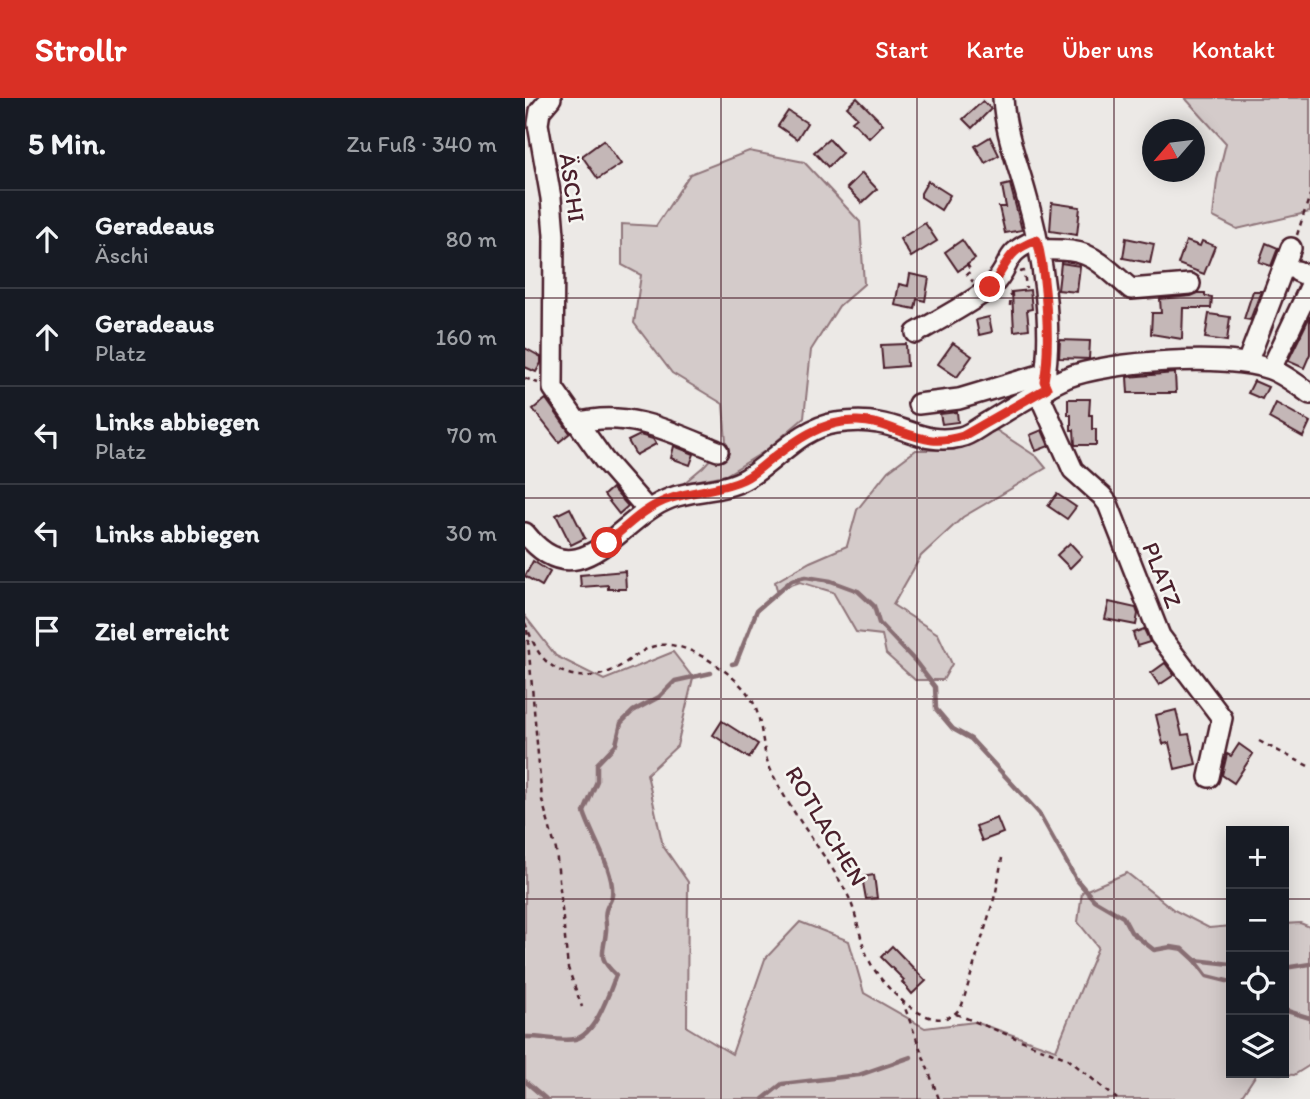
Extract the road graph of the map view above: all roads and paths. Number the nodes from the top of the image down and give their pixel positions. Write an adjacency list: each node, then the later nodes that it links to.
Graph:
1 (551, 98): 20 (street, ÄSCHI)
2 (1003, 98): 4 (street, PLATZ)
3 (1310, 195): 5 (path)
4 (1038, 245): 11 (street); 14 (street); 17 (street, PLATZ)
5 (1291, 248): 15 (street)
6 (967, 264): 9 (path)
7 (1018, 276): 12 (path)
8 (1306, 278): 16 (street)
9 (973, 283)
10 (1015, 284): 13 (path)
11 (1190, 284)
12 (1026, 288)
13 (1010, 306)
14 (916, 332)
15 (1247, 363): 16 (street); 17 (street)
16 (1271, 369): 18 (street)
17 (1044, 384): 19 (street); 22 (street); 27 (street, PLATZ)
18 (1310, 394)
19 (918, 404)
20 (577, 423): 21 (street); 22 (street, ÄSCHI)
21 (718, 451)
22 (647, 509): 23 (street)
23 (525, 534)
24 (526, 625): 29 (path, ROTLACHEN); 30 (path)
25 (1259, 741): 26 (path)
26 (1310, 767)
27 (1209, 777)
28 (1002, 858): 31 (path)
29 (900, 997): 31 (path, ROTLACHEN); 32 (path)
30 (582, 1007)
31 (956, 1014): 33 (path)
32 (939, 1099)
33 (1117, 1099)

